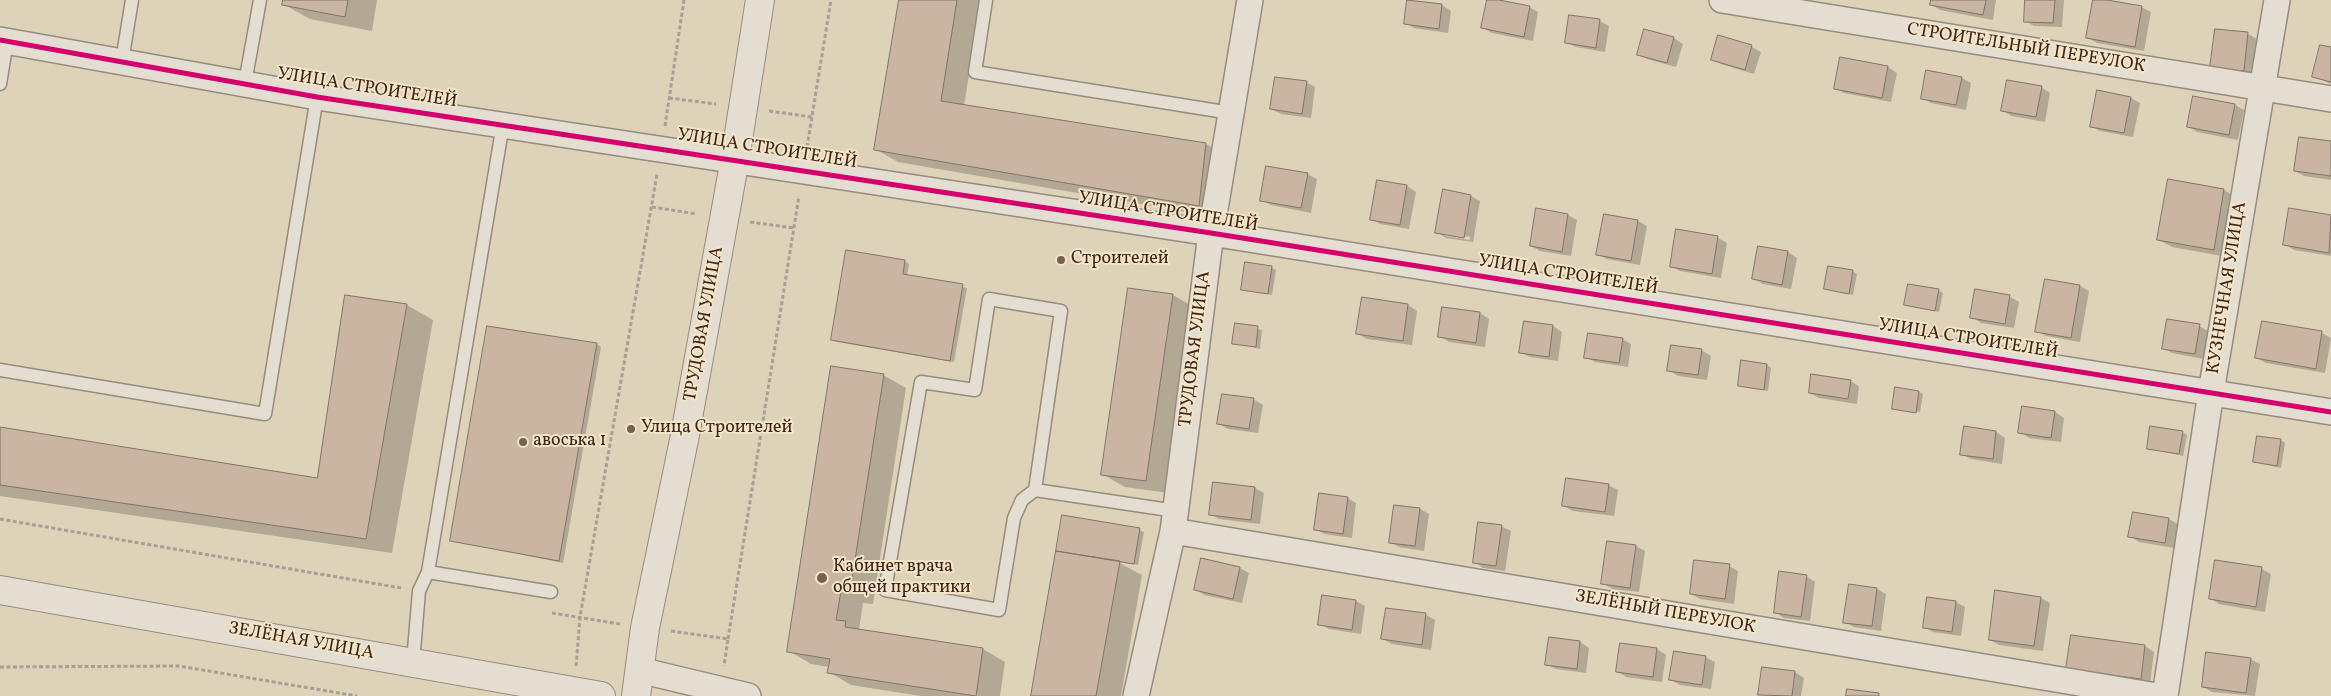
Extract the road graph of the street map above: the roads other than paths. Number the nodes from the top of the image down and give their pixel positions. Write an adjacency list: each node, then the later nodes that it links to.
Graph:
1 (132, 0): 9 (lane)
2 (260, 0): 10 (lane)
3 (760, 0): 17 (street, ТРУДОВАЯ УЛИЦА)
4 (986, 0): 15 (lane)
5 (1250, 0): 15 (street, ТРУДОВАЯ УЛИЦА)
6 (1722, 0): 12 (street, СТРОИТЕЛЬНЫЙ ПЕРЕУЛОК)
7 (2277, 0): 12 (street, КУЗНЕЧНАЯ УЛИЦА)
8 (4, 41): 9 (street, УЛИЦА СТРОИТЕЛЕЙ); 11 (lane)
9 (122, 62): 10 (street, УЛИЦА СТРОИТЕЛЕЙ)
10 (245, 83): 13 (street, УЛИЦА СТРОИТЕЛЕЙ)
11 (0, 84)
12 (2262, 88): 14 (street, СТРОИТЕЛЬНЫЙ ПЕРЕУЛОК); 20 (street, КУЗНЕЧНАЯ УЛИЦА)
13 (317, 97): 16 (street, УЛИЦА СТРОИТЕЛЕЙ); 19 (lane)
14 (2331, 99)
15 (1231, 113): 18 (street, ТРУДОВАЯ УЛИЦА)
16 (503, 124): 17 (street, УЛИЦА СТРОИТЕЛЕЙ); 24 (lane)
17 (735, 159): 18 (street, УЛИЦА СТРОИТЕЛЕЙ); 28 (street, ТРУДОВАЯ УЛИЦА)
18 (1210, 233): 20 (street, УЛИЦА СТРОИТЕЛЕЙ); 23 (street, ТРУДОВАЯ УЛИЦА)
19 (0, 370)
20 (2211, 392): 21 (street, УЛИЦА СТРОИТЕЛЕЙ); 33 (street, КУЗНЕЧНАЯ УЛИЦА)
21 (2331, 412)
22 (1035, 490): 22 (lane); 23 (lane)
23 (1174, 521): 31 (street, ТРУДОВАЯ УЛИЦА); 32 (street, ЗЕЛЁНЫЙ ПЕРЕУЛОК)
24 (428, 572): 26 (lane); 27 (lane)
25 (0, 590): 27 (street, ЗЕЛЁНАЯ УЛИЦА)
26 (551, 592)
27 (413, 662): 29 (street, ЗЕЛЁНАЯ УЛИЦА)
28 (638, 683): 30 (street)
29 (601, 696)
30 (748, 696)
31 (1136, 696)
32 (2157, 696)
33 (2165, 696)

